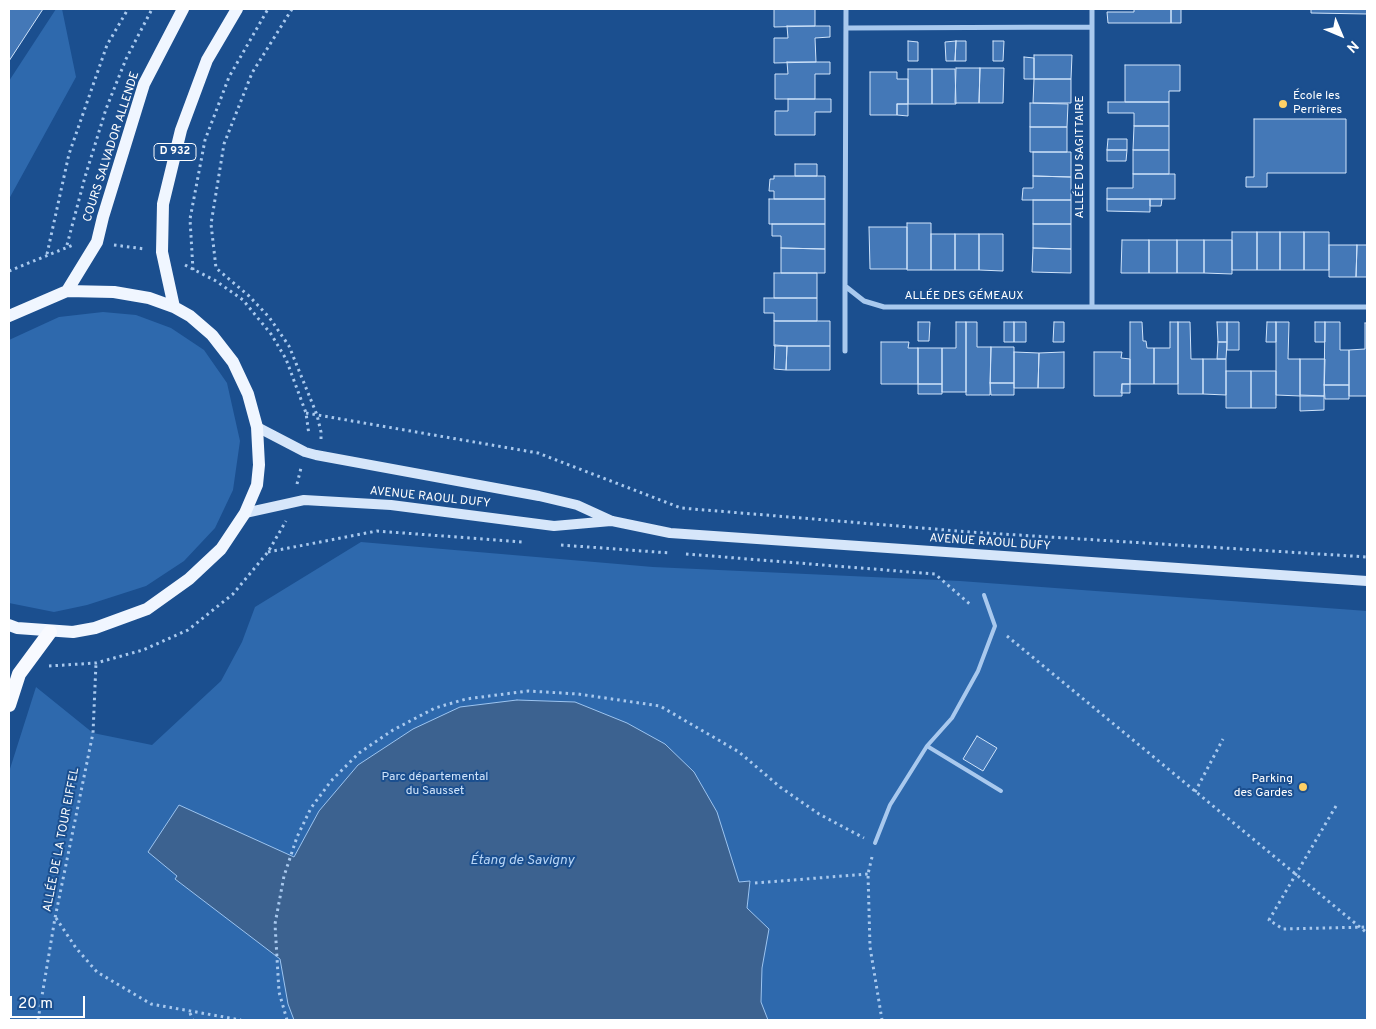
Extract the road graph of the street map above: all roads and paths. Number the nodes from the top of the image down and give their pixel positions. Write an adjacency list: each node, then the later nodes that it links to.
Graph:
1 (128, 9): 12 (path)
2 (152, 9): 11 (path)
3 (182, 9): 15 (main road, COURS SALVADOR ALLENDE)
4 (237, 9): 17 (main road, D 932)
5 (268, 9): 13 (path)
6 (292, 9): 22 (path)
7 (846, 9): 10 (street)
8 (1092, 9): 9 (street, ALLÉE DU SAGITTAIRE)
9 (1091, 27): 10 (street); 16 (street, ALLÉE DU SAGITTAIRE)
10 (846, 28): 14 (street)
11 (67, 246)
12 (47, 254)
13 (193, 270)
14 (845, 286): 16 (street, ALLÉE DES GÉMEAUX); 20 (street)
15 (66, 291): 17 (main road); 19 (main road)
16 (1092, 306): 18 (street, ALLÉE DES GÉMEAUX)
17 (174, 307): 23 (main road)
18 (1367, 307)
19 (9, 316)
20 (845, 351)
21 (306, 413): 22 (path)
22 (317, 415): 24 (path); 30 (path)
23 (257, 428): 25 (main road); 26 (main road, AVENUE RAOUL DUFY)
24 (320, 443)
25 (245, 513): 26 (main road, AVENUE RAOUL DUFY); 35 (main road)
26 (612, 521): 31 (main road, AVENUE RAOUL DUFY)
27 (526, 542): 29 (path)
28 (556, 544): 34 (path)
29 (268, 552)
30 (1367, 557)
31 (1367, 581)
32 (984, 595): 34 (lane)
33 (9, 625): 35 (main road)
34 (995, 626): 39 (lane); 41 (path)
35 (50, 632): 37 (highway)
36 (96, 663): 47 (path, ALLÉE DE LA TOUR EIFFEL)
37 (9, 705)
38 (1223, 739): 41 (path)
39 (927, 746): 40 (lane); 43 (lane)
40 (1001, 791)
41 (1195, 792): 45 (path)
42 (1336, 806): 45 (path)
43 (875, 843): 44 (path); 55 (path)
44 (868, 874): 46 (path); 56 (path)
45 (1296, 875): 48 (path); 48 (path)
46 (755, 883)
47 (56, 918): 51 (path); 52 (path, ALLÉE DE LA TOUR EIFFEL)
48 (1360, 927): 49 (path); 50 (path)
49 (1367, 927)
50 (1367, 933)
51 (189, 1012): 53 (path); 54 (path)
52 (38, 1020)
53 (193, 1020)
54 (241, 1020)
55 (287, 1020)
56 (882, 1020)

